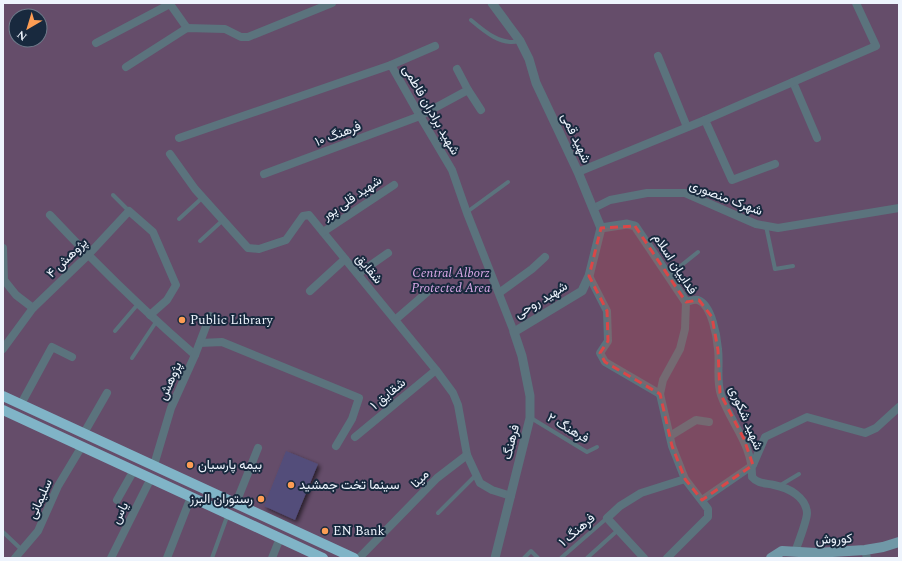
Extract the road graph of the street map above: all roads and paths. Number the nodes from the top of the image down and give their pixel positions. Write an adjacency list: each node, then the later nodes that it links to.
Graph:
1 (332, 3): 5 (street)
2 (492, 3): 6 (street, شهید قمی)
3 (856, 3): 13 (street)
4 (471, 20): 6 (lane)
5 (186, 28): 7 (street); 11 (street)
6 (520, 41): 23 (street, شهید قمی)
7 (96, 43)
8 (435, 46): 10 (street)
9 (658, 56): 18 (street)
10 (391, 64): 16 (street, شهید برادران فاطمی); 19 (street, شهید برادران فاطمی)
11 (126, 67)
12 (457, 69): 14 (street)
13 (793, 82): 17 (street); 20 (street)
14 (468, 90): 15 (street); 16 (street, فرهنگ ۱۰)
15 (481, 110)
16 (420, 116): 24 (street, فرهنگ ۱۰); 32 (street, شهید برادران فاطمی)
17 (705, 120): 18 (street); 22 (street)
18 (687, 127): 23 (street)
19 (179, 138)
20 (817, 138)
21 (170, 154): 28 (street, شقایق)
22 (776, 164)
23 (578, 172): 29 (street, شهید قمی)
24 (264, 174)
25 (508, 182): 32 (lane)
26 (394, 185): 38 (street, شهید قلی پور)
27 (113, 195): 31 (lane)
28 (202, 198): 34 (lane); 35 (street, شقایق)
29 (594, 208): 36 (street, شهرک منصوری); 37 (street, شهید قمی)
30 (899, 208): 36 (street, شهرک منصوری)
31 (130, 211): 43 (street, پژوهش ۴); 56 (street)
32 (467, 213): 52 (street, شهید برادران فاطمی)
33 (50, 215): 43 (street, پژوهش)
34 (178, 219)
35 (223, 220): 38 (street, شقایق); 39 (lane)
36 (766, 226): 46 (lane)
37 (601, 228): 48 (street); 49 (street, فداییان اسلام)
38 (323, 232): 45 (street, شقایق)
39 (200, 241)
40 (3, 248): 55 (street)
41 (698, 252): 49 (lane)
42 (388, 253): 47 (street)
43 (88, 255): 54 (street, پژوهش); 55 (street, پژوهش ۴)
44 (545, 257): 52 (street)
45 (345, 259): 47 (street, شقایق); 51 (street)
46 (793, 266)
47 (358, 274): 58 (street, شقایق)
48 (589, 276): 61 (street, شهید روحی); 69 (street)
49 (668, 276): 53 (street, فداییان اسلام)
50 (432, 288): 58 (street)
51 (310, 291)
52 (499, 293): 61 (street, شهید برادران فاطمی)
53 (686, 302): 69 (street, فداییان اسلام); 87 (street, شهید شکوری)
54 (138, 304): 56 (street, پژوهش); 60 (lane)
55 (33, 308): 63 (street, پژوهش ۴)
56 (150, 315): 59 (street, پژوهش)
57 (210, 316): 62 (street)
58 (395, 320): 67 (street, شقایق)
59 (156, 322): 64 (street, پژوهش); 66 (lane)
60 (115, 331)
61 (514, 332): 75 (street, فرهنگ)
62 (200, 343): 64 (street); 82 (street)
63 (3, 349)
64 (195, 355): 86 (street, پژوهش)
65 (72, 357): 71 (street)
66 (132, 358)
67 (436, 370): 79 (street, شقایق ۱); 85 (street, شقایق)
68 (107, 393): 78 (street)
69 (660, 394): 80 (street)
70 (3, 396): 71 (main road)
71 (21, 404): 74 (main road)
72 (899, 407): 87 (street)
73 (3, 410): 77 (main road)
74 (36, 411): 77 (main road); 78 (main road)
75 (530, 418): 83 (lane, فرهنگ ۲); 94 (street, فرهنگ)
76 (709, 422): 80 (street)
77 (30, 423): 81 (main road)
78 (84, 433): 86 (main road)
79 (355, 436)
80 (670, 436): 92 (street)
81 (82, 446): 88 (main road); 106 (street, سلیمانی)
82 (336, 446)
83 (597, 447)
84 (258, 448): 98 (street)
85 (467, 455): 90 (street, شقایق); 117 (street, مینا)
86 (154, 465): 98 (main road)
87 (752, 465): 93 (street, شهید شکوری); 97 (street)
88 (134, 470): 91 (main road); 96 (street)
89 (799, 474): 93 (lane)
90 (476, 475): 94 (street, شقایق); 99 (lane)
91 (151, 478): 95 (main road); 111 (street, یاس)
92 (686, 479): 97 (street); 101 (street)
93 (779, 486): 107 (street, شهید شکوری)
94 (511, 496): 109 (street, فرهنگ)
95 (191, 497): 100 (main road); 112 (street)
96 (117, 500)
97 (702, 500): 123 (street)
98 (236, 503): 116 (main road)
99 (438, 513)
100 (228, 514): 104 (main road); 113 (lane)
101 (607, 518): 102 (street); 120 (lane, فرهنگ ۱)
102 (618, 529): 121 (lane); 122 (street)
103 (3, 532): 106 (lane)
104 (280, 538): 114 (street); 115 (main road)
105 (899, 542): 108 (main road, کوروش)
106 (22, 551): 110 (street, سلیمانی)
107 (795, 552): 108 (main road, کوروش); 124 (main road, کوروش)
108 (866, 554)
109 (498, 557)
110 (15, 558)
111 (111, 558)
112 (167, 558)
113 (212, 558)
114 (272, 558)
115 (323, 558)
116 (354, 558)
117 (359, 558)
118 (524, 558): 119 (lane)
119 (538, 558)
120 (561, 558)
121 (587, 558)
122 (644, 558)
123 (667, 558)
124 (771, 558)

